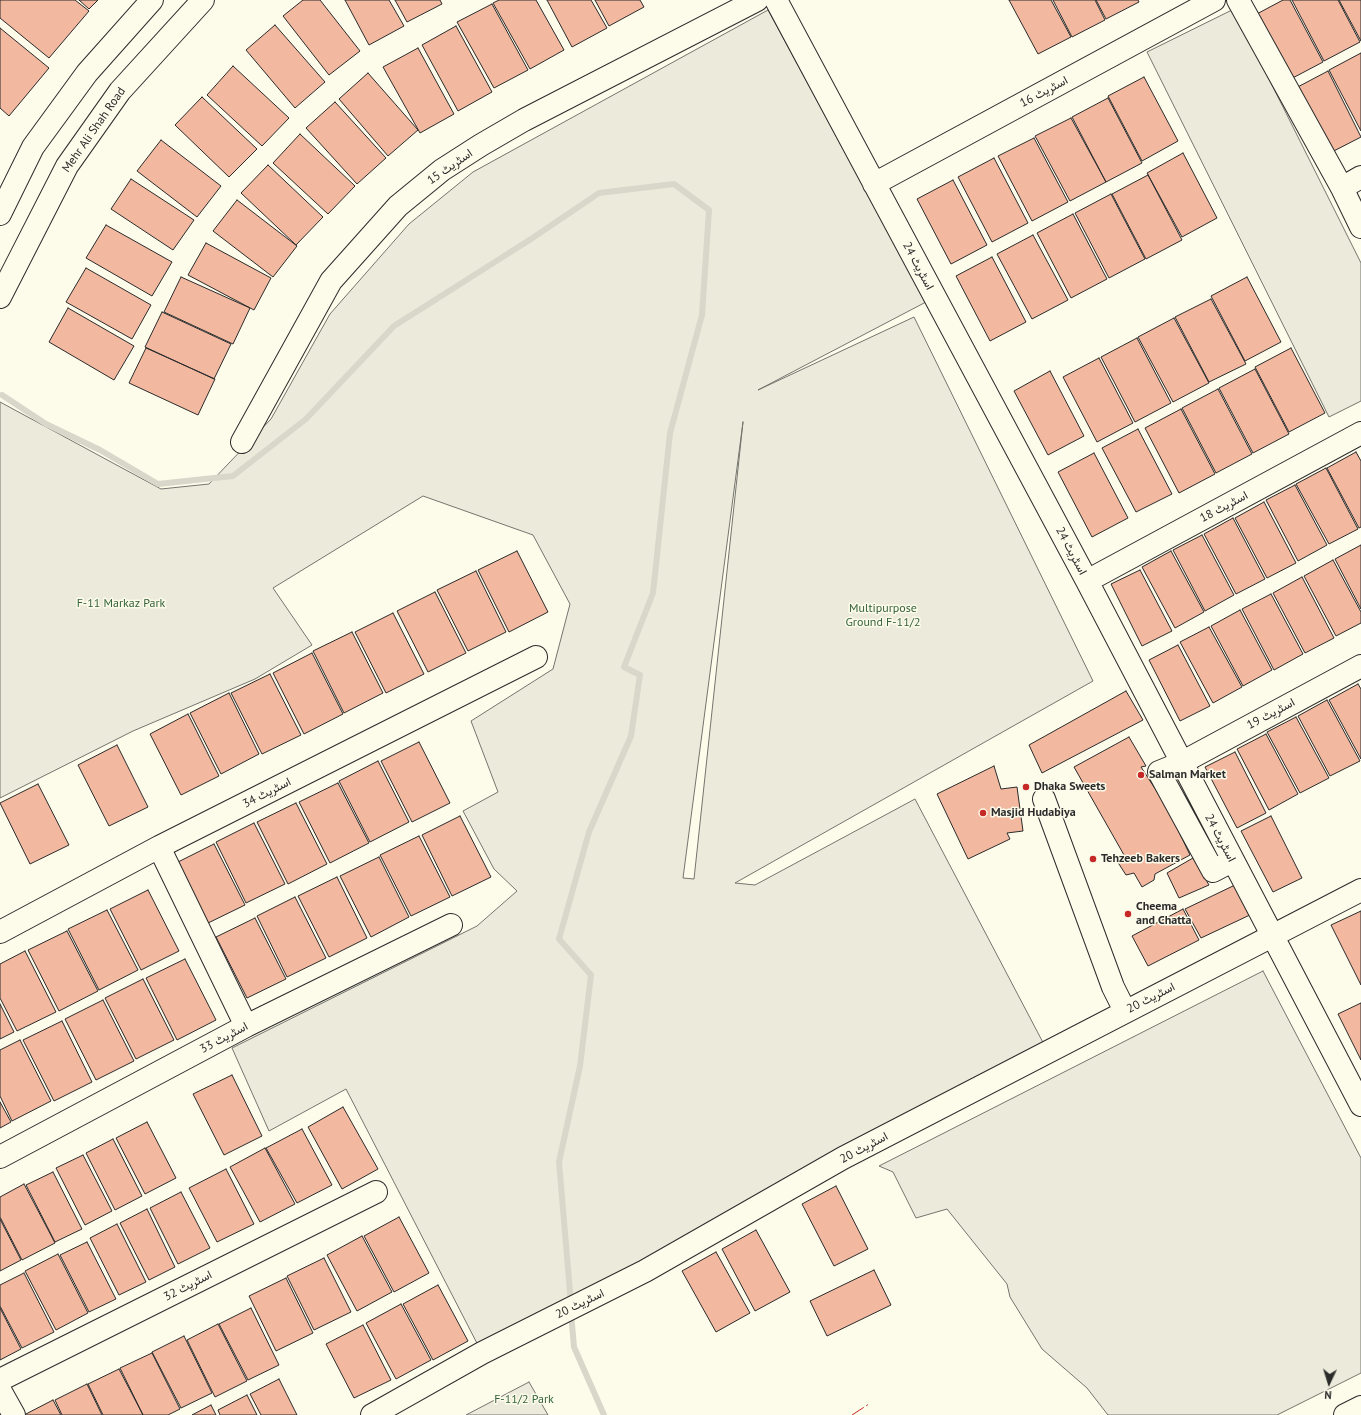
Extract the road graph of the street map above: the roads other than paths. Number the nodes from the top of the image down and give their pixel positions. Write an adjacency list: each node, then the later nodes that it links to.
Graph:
1 (152, 0): 10 (street)
2 (203, 0): 12 (street, Mehr Ali Shah Road)
3 (757, 0): 14 (street, اسٹریٹ 15)
4 (776, 0): 8 (street, اسٹریٹ 24)
5 (1214, 0): 8 (street, اسٹریٹ 16)
6 (1238, 0): 9 (street)
7 (1361, 177): 9 (street)
8 (874, 184): 15 (street, اسٹریٹ 24)
9 (1342, 188): 11 (street)
10 (0, 214)
11 (1361, 227)
12 (0, 298)
13 (1361, 433): 15 (street, اسٹریٹ 18)
14 (242, 442)
15 (1087, 581): 18 (street, اسٹریٹ 24)
16 (536, 657): 20 (street, اسٹریٹ 34)
17 (1361, 666): 18 (street, اسٹریٹ 19)
18 (1181, 763): 24 (street, اسٹریٹ 24)
19 (1044, 799): 25 (street)
20 (159, 847): 23 (street, اسٹریٹ 34); 26 (street)
21 (1361, 890): 24 (street, اسٹریٹ 20)
22 (451, 925): 26 (street, اسٹریٹ 33)
23 (0, 932)
24 (1273, 937): 25 (street, اسٹریٹ 20); 27 (street, اسٹریٹ 24)
25 (1125, 1011): 34 (street, اسٹریٹ 20)
26 (246, 1026): 28 (street, اسٹریٹ 33)
27 (1361, 1105)
28 (0, 1157)
29 (376, 1192): 30 (street, اسٹریٹ 32)
30 (0, 1380)
31 (0, 1390): 33 (street)
32 (1361, 1407): 35 (street)
33 (14, 1415)
34 (372, 1415)
35 (1345, 1415)

